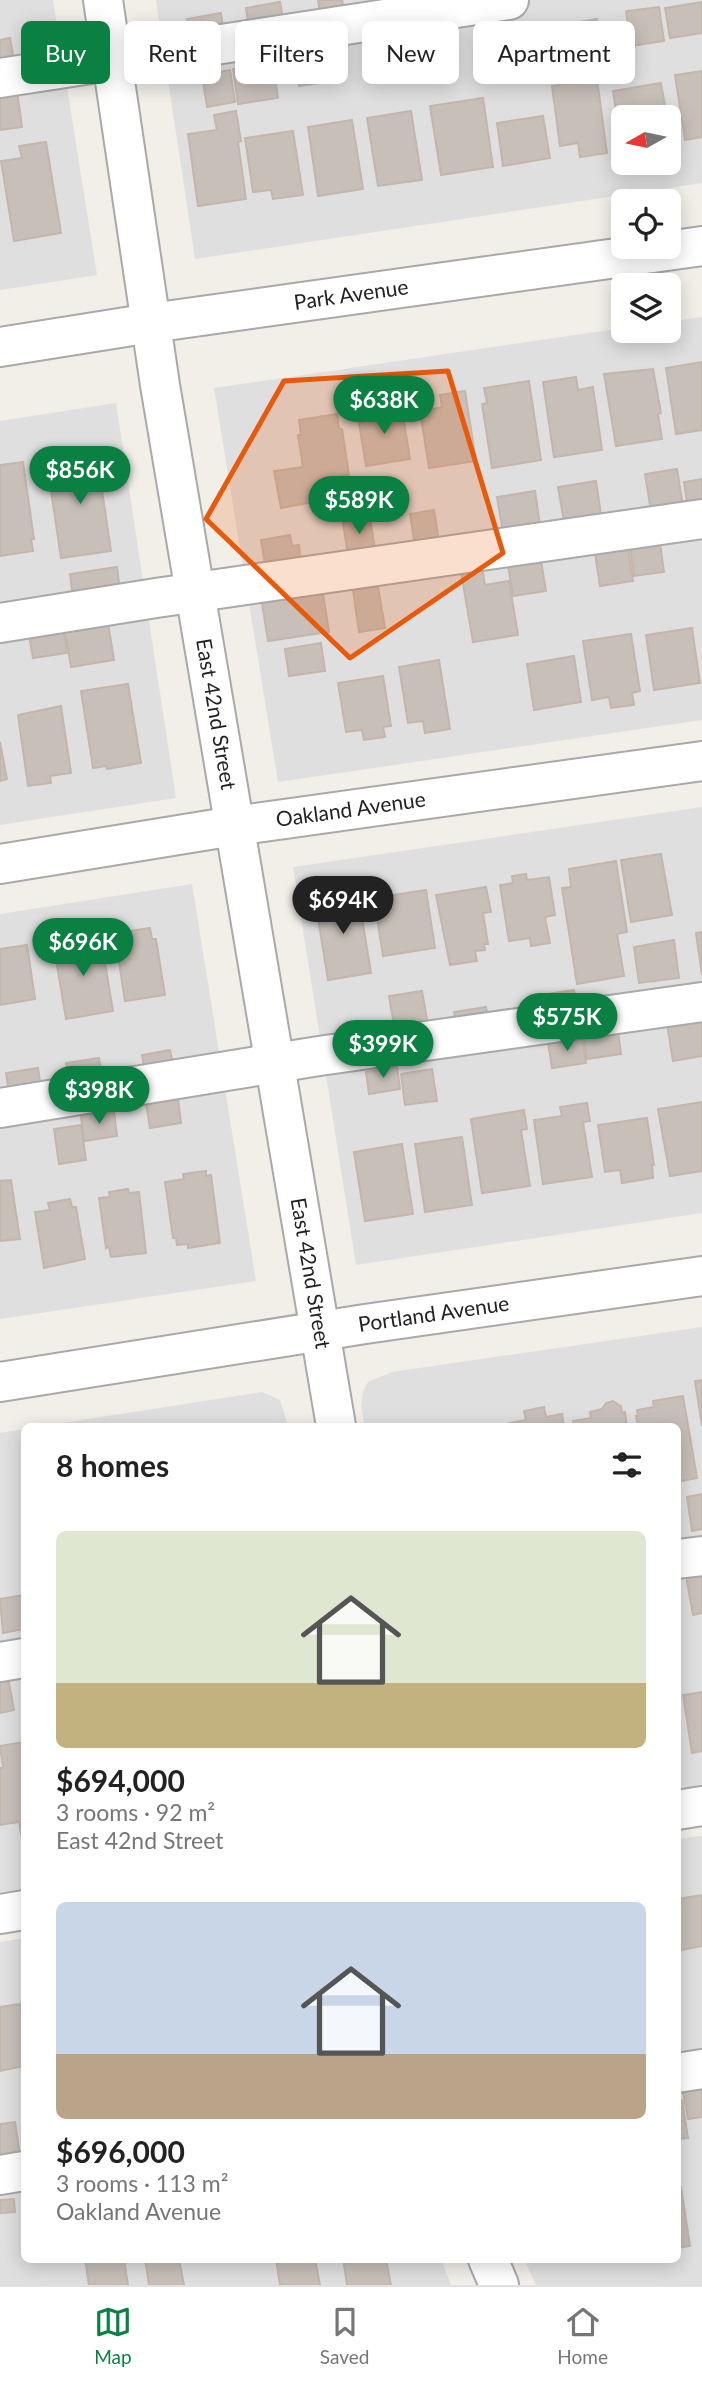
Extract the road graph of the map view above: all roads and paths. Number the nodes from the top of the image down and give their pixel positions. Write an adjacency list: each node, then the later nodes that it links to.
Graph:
1 (103, 0): 3 (street, East 42nd Street)
2 (509, 0): 3 (street)
3 (111, 61): 4 (street); 6 (street, East 42nd Street)
4 (0, 78)
5 (702, 246): 6 (street, Park Avenue)
6 (151, 323): 7 (street, Park Avenue); 9 (street, East 42nd Street)
7 (0, 347)
8 (702, 519): 9 (street)
9 (197, 593): 10 (street); 12 (street, East 42nd Street)
10 (0, 623)
11 (702, 761): 12 (street, Oakland Avenue)
12 (234, 826): 13 (street, Oakland Avenue); 15 (street, East 42nd Street)
13 (0, 864)
14 (702, 1002): 15 (street)
15 (275, 1064): 16 (street); 18 (street, East 42nd Street)
16 (0, 1108)
17 (702, 1276): 18 (street, Portland Avenue)
18 (320, 1331): 19 (street, Portland Avenue); 20 (street, East 42nd Street)
19 (0, 1382)
20 (335, 1423)
21 (702, 1556): 22 (street)
22 (681, 1559)
23 (21, 1658): 24 (street)
24 (0, 1662)
25 (702, 1806): 26 (street)
26 (681, 1809)
27 (21, 1910): 28 (street)
28 (0, 1914)
29 (702, 2069): 30 (street)
30 (681, 2072)
31 (21, 2172): 32 (street)
32 (0, 2175)
33 (490, 2263): 34 (street)
34 (499, 2285)

